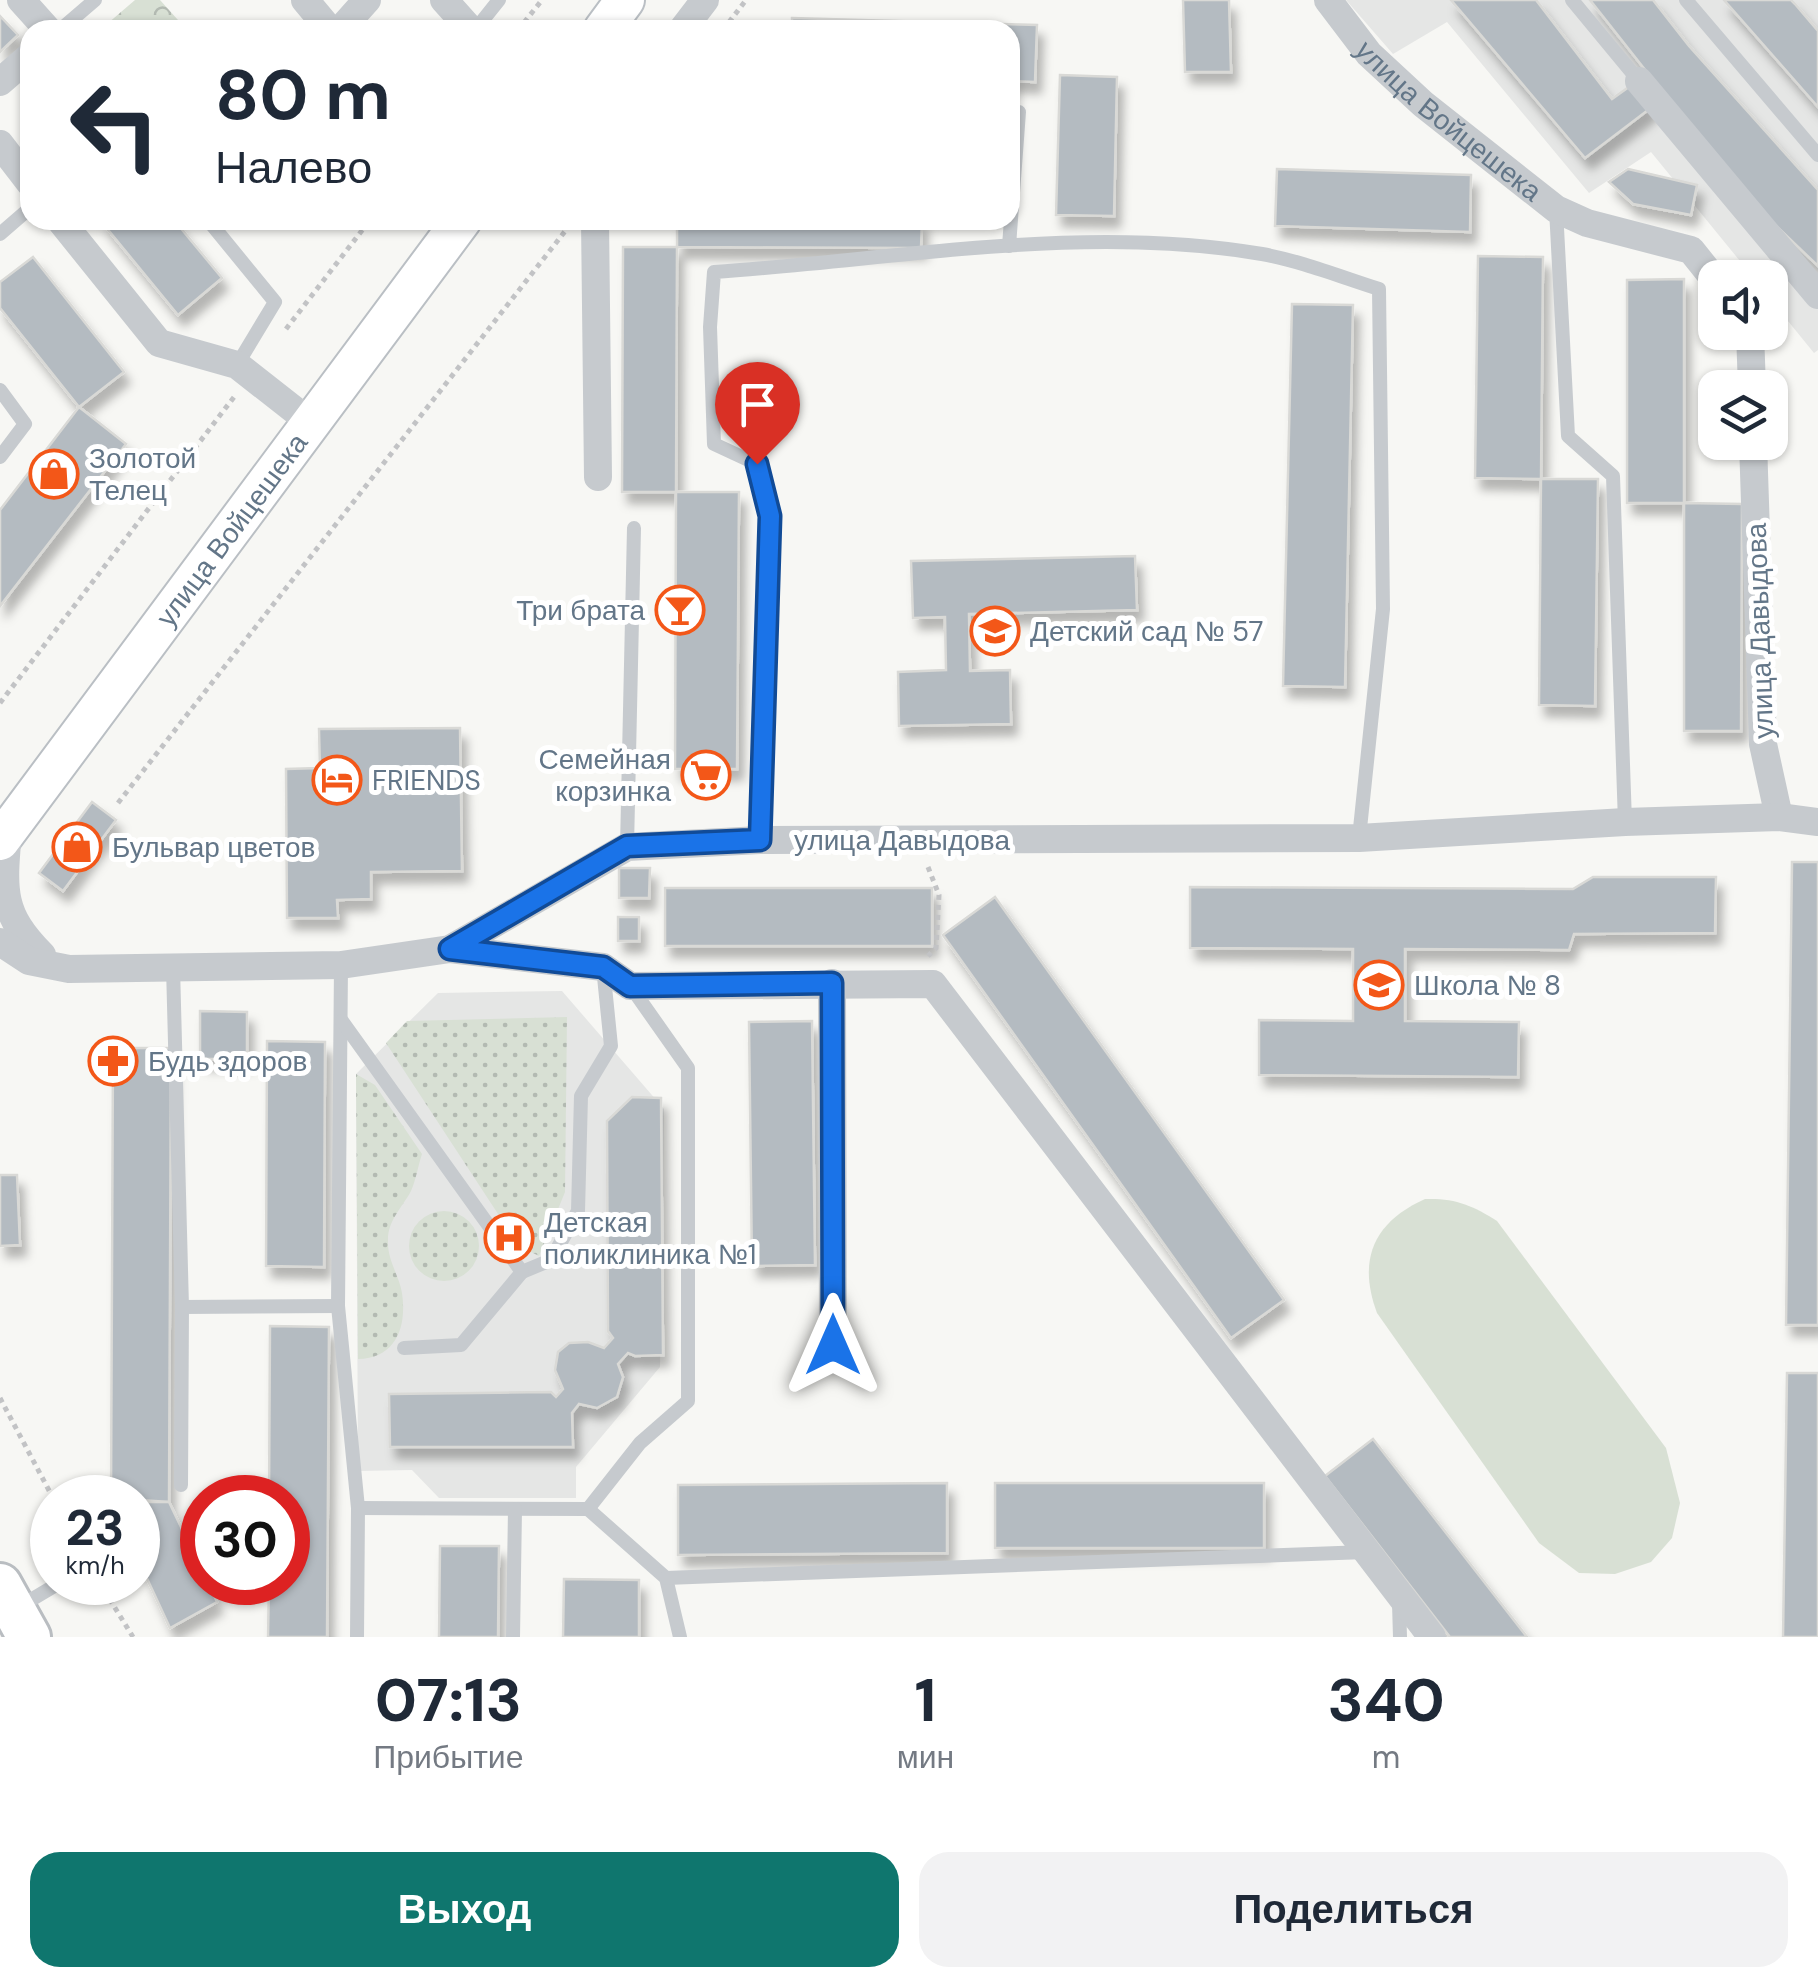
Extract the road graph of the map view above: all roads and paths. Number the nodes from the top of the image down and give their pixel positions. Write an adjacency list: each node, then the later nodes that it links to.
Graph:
1 (21, 0): 13 (street)
2 (95, 0): 14 (lane)
3 (304, 0): 15 (street)
4 (366, 0): 16 (street)
5 (444, 0): 17 (street)
6 (499, 0): 18 (lane)
7 (542, 0): 19 (path)
8 (706, 0): 20 (street)
9 (746, 0): 21 (path)
10 (1328, 0): 28 (street, улица Войцешека)
11 (1572, 0): 23 (lane)
12 (1686, 0): 26 (lane)
13 (39, 20)
14 (72, 20)
15 (321, 20)
16 (349, 20)
17 (463, 20)
18 (482, 20)
19 (526, 20)
20 (690, 20)
21 (730, 20)
22 (20, 65): 24 (street)
23 (1640, 81): 40 (street)
24 (0, 82)
25 (0, 144): 27 (street)
26 (1818, 155)
27 (20, 169)
28 (1556, 209): 39 (street, улица Войцешека); 52 (lane)
29 (20, 217): 37 (lane)
30 (68, 230): 42 (street)
31 (216, 230): 42 (lane)
32 (362, 230): 41 (path)
33 (455, 230): 44 (main road, улица Войцешека)
34 (566, 230): 50 (path)
35 (594, 230): 47 (street)
36 (1010, 230): 38 (lane)
37 (0, 234)
38 (1009, 246): 55 (lane); 56 (lane)
39 (1699, 260)
40 (1818, 295)
41 (286, 329)
42 (244, 370): 44 (street); 49 (path)
43 (0, 390): 45 (lane)
44 (310, 423): 54 (main road, улица Войцешека)
45 (0, 457)
46 (1754, 460): 51 (street, улица Давыдова)
47 (598, 477)
48 (634, 528): 57 (lane)
49 (0, 703)
50 (118, 802)
51 (1778, 817): 52 (street, улица Давыдова); 53 (street, улица Давыдова)
52 (1624, 822): 55 (street, улица Давыдова)
53 (1818, 822)
54 (4, 836): 66 (street)
55 (1359, 838): 56 (street, улица Давыдова)
56 (760, 840): 57 (street, улица Давыдова)
57 (627, 846): 60 (street, улица Давыдова)
58 (924, 855): 68 (path)
59 (0, 942): 62 (street, улица Давыдова)
60 (450, 949): 63 (street, улица Давыдова); 65 (street)
61 (0, 957): 62 (street)
62 (29, 962): 66 (street, улица Давыдова)
63 (341, 965): 64 (street, улица Давыдова); 70 (lane)
64 (173, 966): 66 (street, улица Давыдова); 73 (lane)
65 (603, 967): 69 (street); 71 (lane)
66 (69, 970)
67 (832, 983): 68 (street); 69 (street); 74 (street)
68 (900, 984): 82 (street)
69 (630, 986): 81 (lane)
70 (341, 1021): 71 (lane); 72 (lane)
71 (522, 1272): 75 (lane)
72 (338, 1306): 73 (lane); 79 (lane)
73 (182, 1307): 78 (lane)
74 (833, 1345)
75 (404, 1348)
76 (0, 1398): 77 (path)
77 (41, 1475)
78 (181, 1475)
79 (358, 1508): 80 (lane); 87 (lane)
80 (514, 1509): 81 (lane); 88 (lane)
81 (588, 1509): 83 (lane)
82 (1366, 1552): 83 (lane); 84 (street)
83 (666, 1578): 89 (lane)
84 (1399, 1596): 90 (lane); 91 (street)
85 (113, 1605): 86 (path)
86 (133, 1637)
87 (357, 1637)
88 (513, 1637)
89 (680, 1637)
90 (1400, 1637)
91 (1432, 1637)

